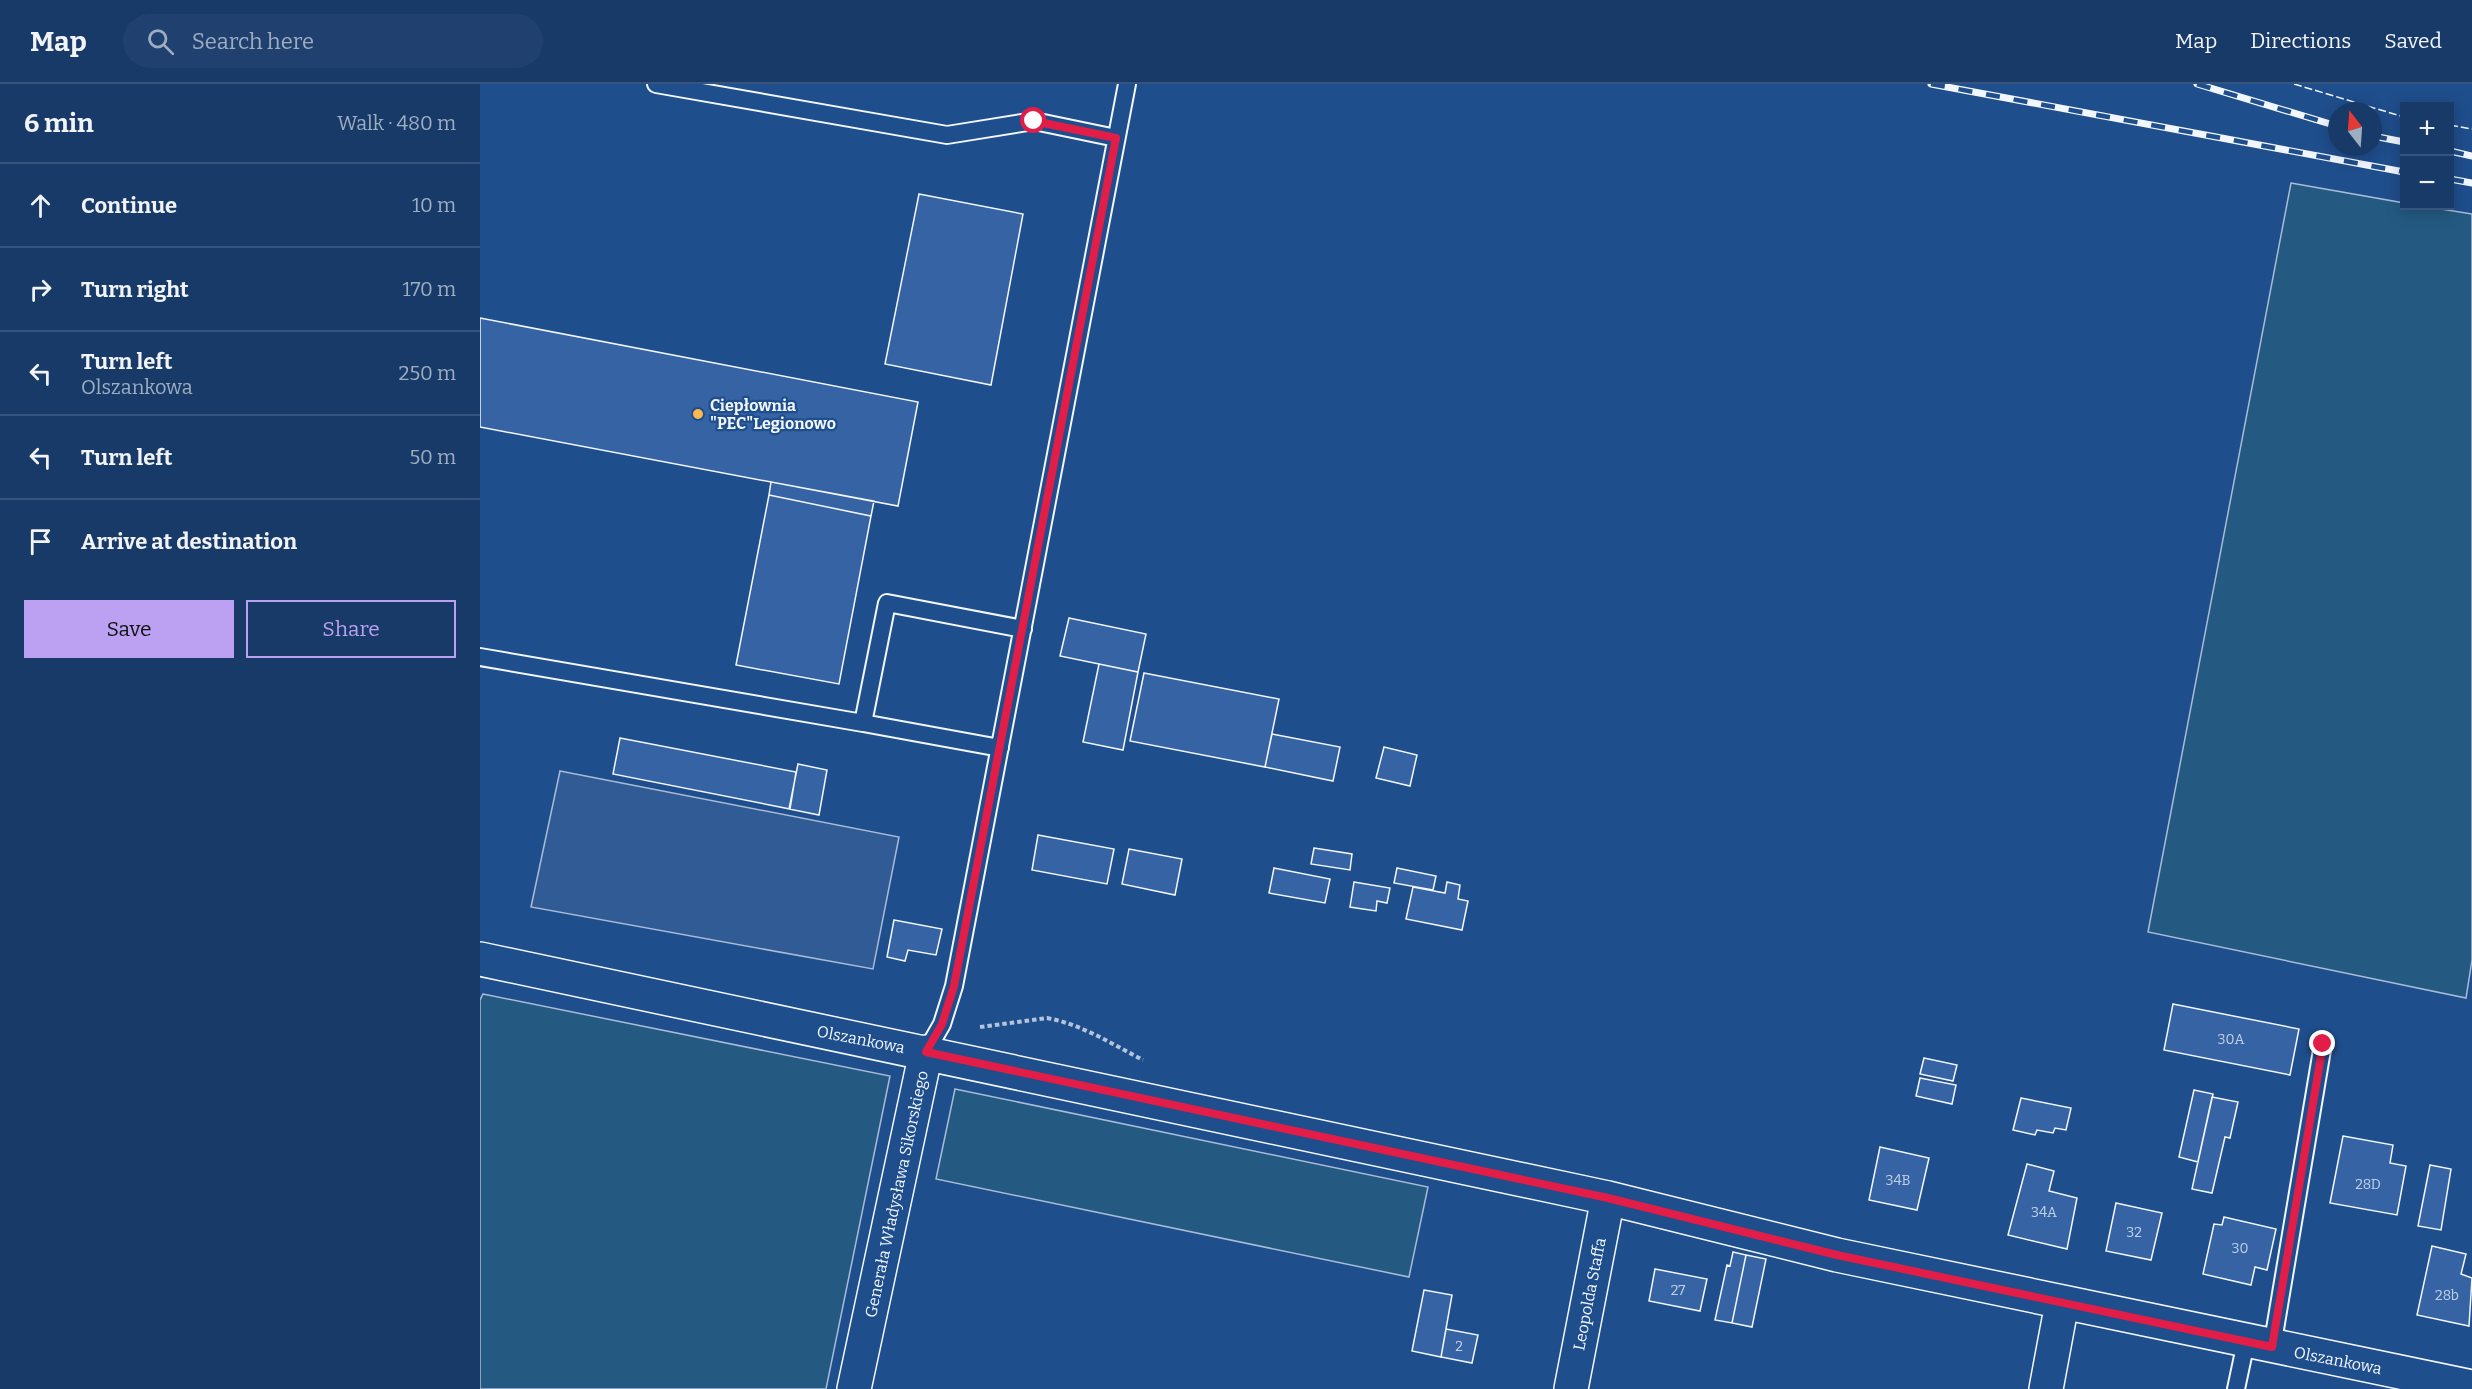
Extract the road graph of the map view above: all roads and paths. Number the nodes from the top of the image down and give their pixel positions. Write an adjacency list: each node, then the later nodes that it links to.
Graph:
1 (656, 84): 3 (lane)
2 (1127, 84): 3 (lane, Generała Władysława Sikorskiego)
3 (1116, 138): 4 (lane, Generała Władysława Sikorskiego)
4 (1023, 629): 6 (lane); 7 (lane, Generała Władysława Sikorskiego)
5 (480, 657): 6 (lane)
6 (863, 723): 7 (lane)
7 (1000, 748): 11 (lane, Generała Władysława Sikorskiego)
8 (480, 959): 11 (street, Olszankowa)
9 (975, 1028): 12 (path)
10 (2323, 1044): 15 (lane)
11 (926, 1052): 13 (street, Olszankowa); 17 (street, Generała Władysława Sikorskiego)
12 (1149, 1063)
13 (1608, 1198): 14 (street, Olszankowa); 18 (street, Leopolda Staffa)
14 (2062, 1303): 15 (street, Olszankowa); 19 (street)
15 (2259, 1345): 16 (street, Olszankowa); 20 (lane)
16 (2472, 1387)
17 (854, 1389)
18 (1570, 1389)
19 (2046, 1389)
20 (2236, 1389)

